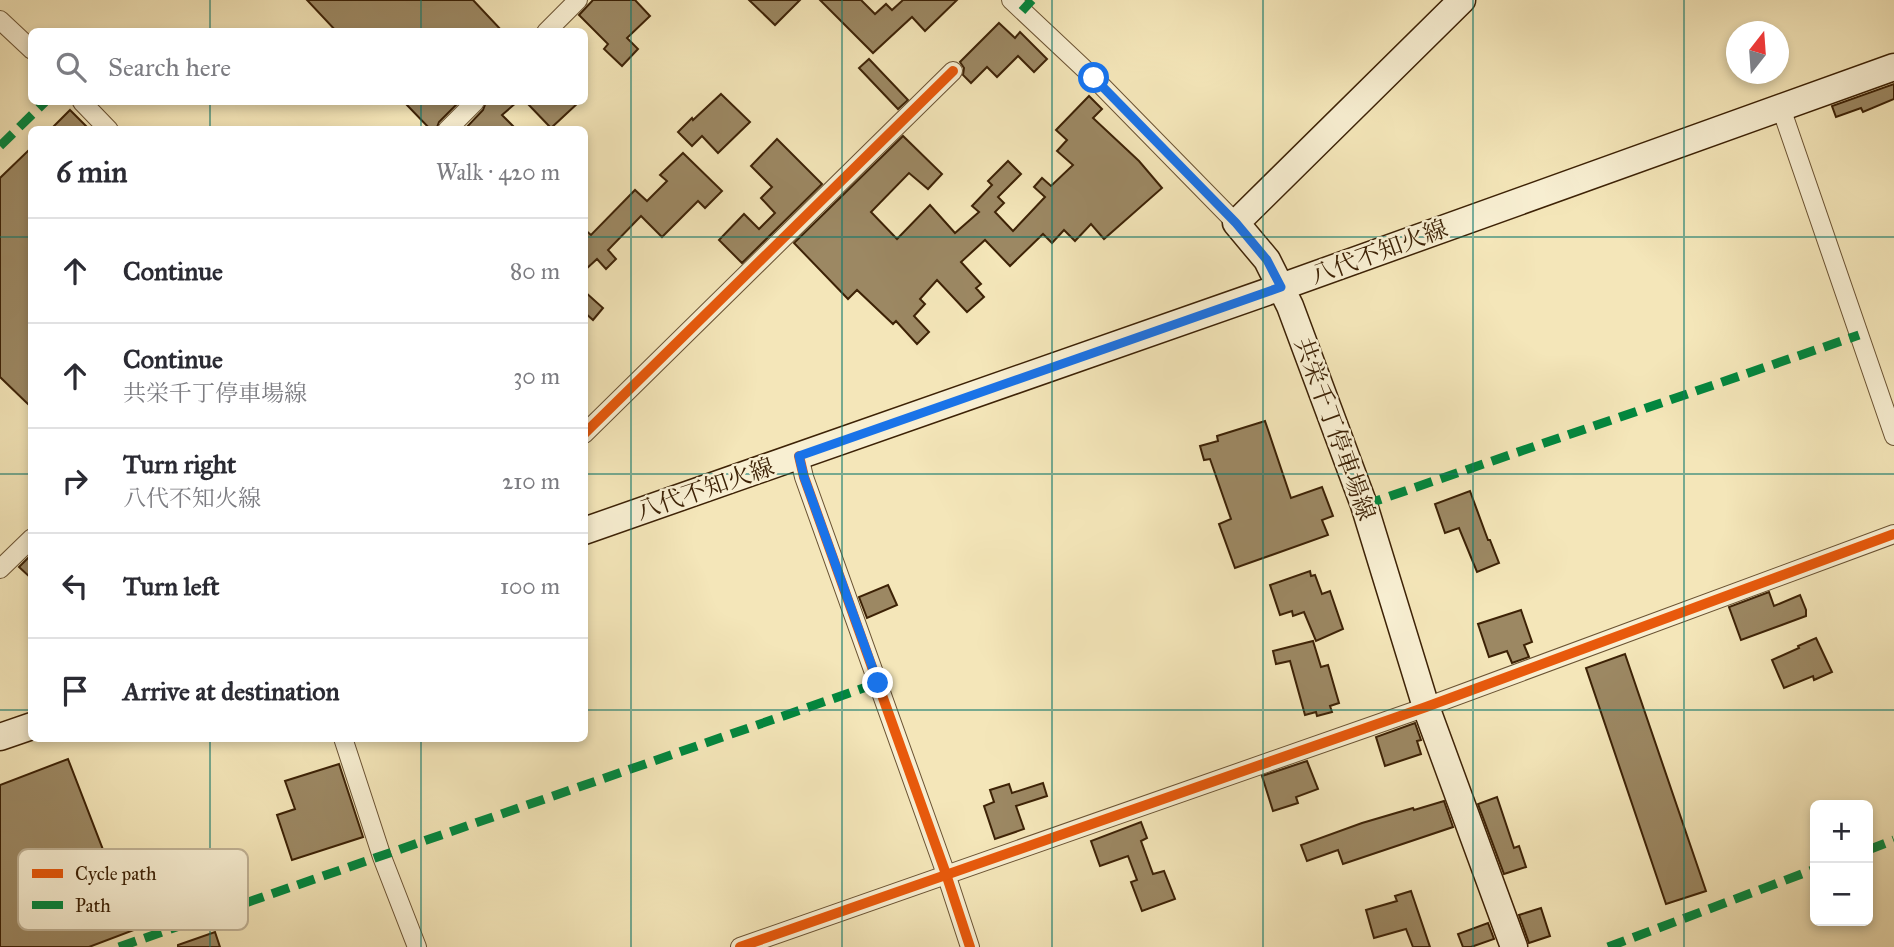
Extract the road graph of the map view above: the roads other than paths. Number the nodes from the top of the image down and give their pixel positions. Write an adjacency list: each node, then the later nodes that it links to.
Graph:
1 (578, 0): 5 (street)
2 (1011, 0): 14 (street)
3 (1462, 0): 14 (main road)
4 (0, 20): 6 (street)
5 (550, 28)
6 (28, 47)
7 (1894, 67): 11 (main road, 八代不知火線)
8 (953, 71): 16 (street)
9 (85, 105): 12 (street)
10 (472, 105): 13 (street)
11 (1781, 107): 15 (main road, 八代不知火線); 17 (street)
12 (105, 126)
13 (451, 126)
14 (1236, 223): 15 (main road, 共栄千丁停車場線)
15 (1281, 287): 18 (main road, 八代不知火線); 23 (main road, 共栄千丁停車場線)
16 (588, 430)
17 (1894, 436)
18 (799, 456): 19 (main road, 八代不知火線); 27 (street)
19 (588, 530)
20 (1894, 534): 23 (street)
21 (28, 542): 22 (street)
22 (0, 569)
23 (1426, 707): 27 (street); 31 (main road, 共栄千丁停車場線)
24 (28, 727): 25 (main road)
25 (0, 737)
26 (344, 742): 28 (street)
27 (946, 874): 29 (street); 30 (street)
28 (416, 947)
29 (740, 947)
30 (970, 947)
31 (1514, 947)

